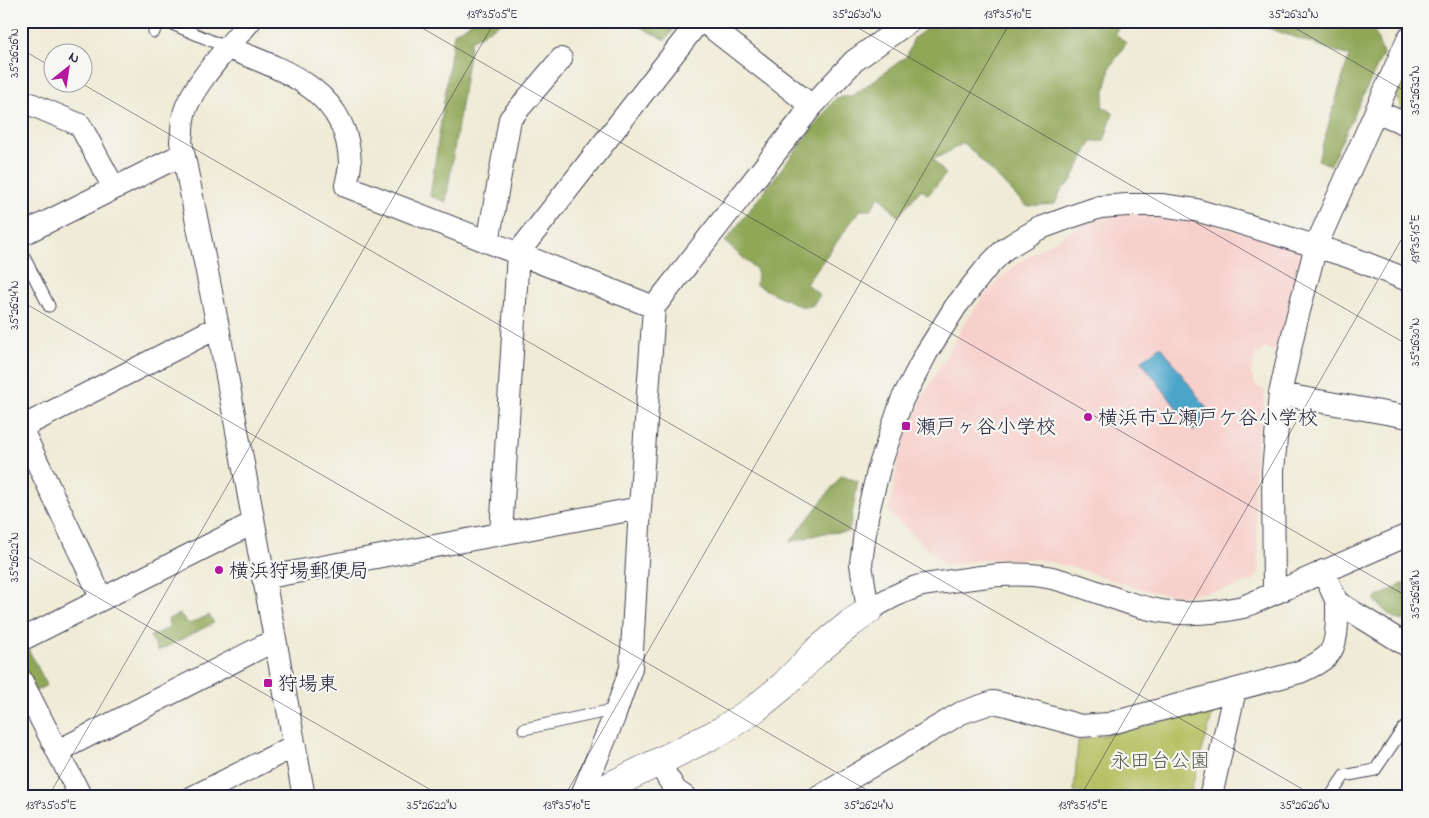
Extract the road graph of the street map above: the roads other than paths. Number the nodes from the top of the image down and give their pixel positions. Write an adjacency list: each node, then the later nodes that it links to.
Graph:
1 (165, 21): 7 (lane)
2 (250, 21): 7 (street)
3 (698, 21): 19 (street)
4 (703, 21): 10 (street)
5 (910, 21): 10 (street)
6 (1408, 39): 11 (street)
7 (228, 48): 13 (street); 16 (street)
8 (561, 59): 16 (street)
9 (21, 100): 14 (street)
10 (812, 106): 22 (street)
11 (1376, 112): 12 (street); 17 (street)
12 (1408, 125)
13 (183, 154): 14 (street); 23 (street)
14 (114, 188): 15 (street)
15 (21, 235)
16 (488, 242): 19 (street)
17 (1316, 246): 20 (street); 24 (street); 37 (street)
18 (21, 251): 21 (lane)
19 (518, 253): 22 (street); 30 (street)
20 (1408, 280)
21 (49, 306)
22 (654, 307): 28 (street)
23 (218, 327): 26 (street); 29 (street)
24 (1280, 394): 25 (street); 34 (street)
25 (1408, 417)
26 (21, 423)
27 (21, 428): 35 (street)
28 (640, 508): 30 (street); 43 (street)
29 (253, 523): 33 (street); 35 (street)
30 (501, 534): 33 (street)
31 (1408, 535): 32 (street)
32 (1323, 571): 34 (street); 36 (street)
33 (263, 578): 39 (street)
34 (1274, 593): 37 (street)
35 (102, 599): 38 (street)
36 (1337, 602): 40 (street); 42 (street)
37 (868, 611): 48 (street)
38 (21, 640)
39 (275, 640): 46 (street); 47 (street)
40 (1408, 646)
41 (21, 680): 47 (street)
42 (1235, 690): 55 (street); 56 (street)
43 (617, 709): 45 (lane); 52 (street)
44 (1408, 726): 57 (lane)
45 (524, 729)
46 (294, 746): 50 (street); 51 (street)
47 (58, 751): 49 (street)
48 (658, 762): 53 (street); 54 (street)
49 (81, 797)
50 (193, 797)
51 (304, 797)
52 (581, 797)
53 (588, 797)
54 (685, 797)
55 (820, 797)
56 (1209, 797)
57 (1330, 797)

